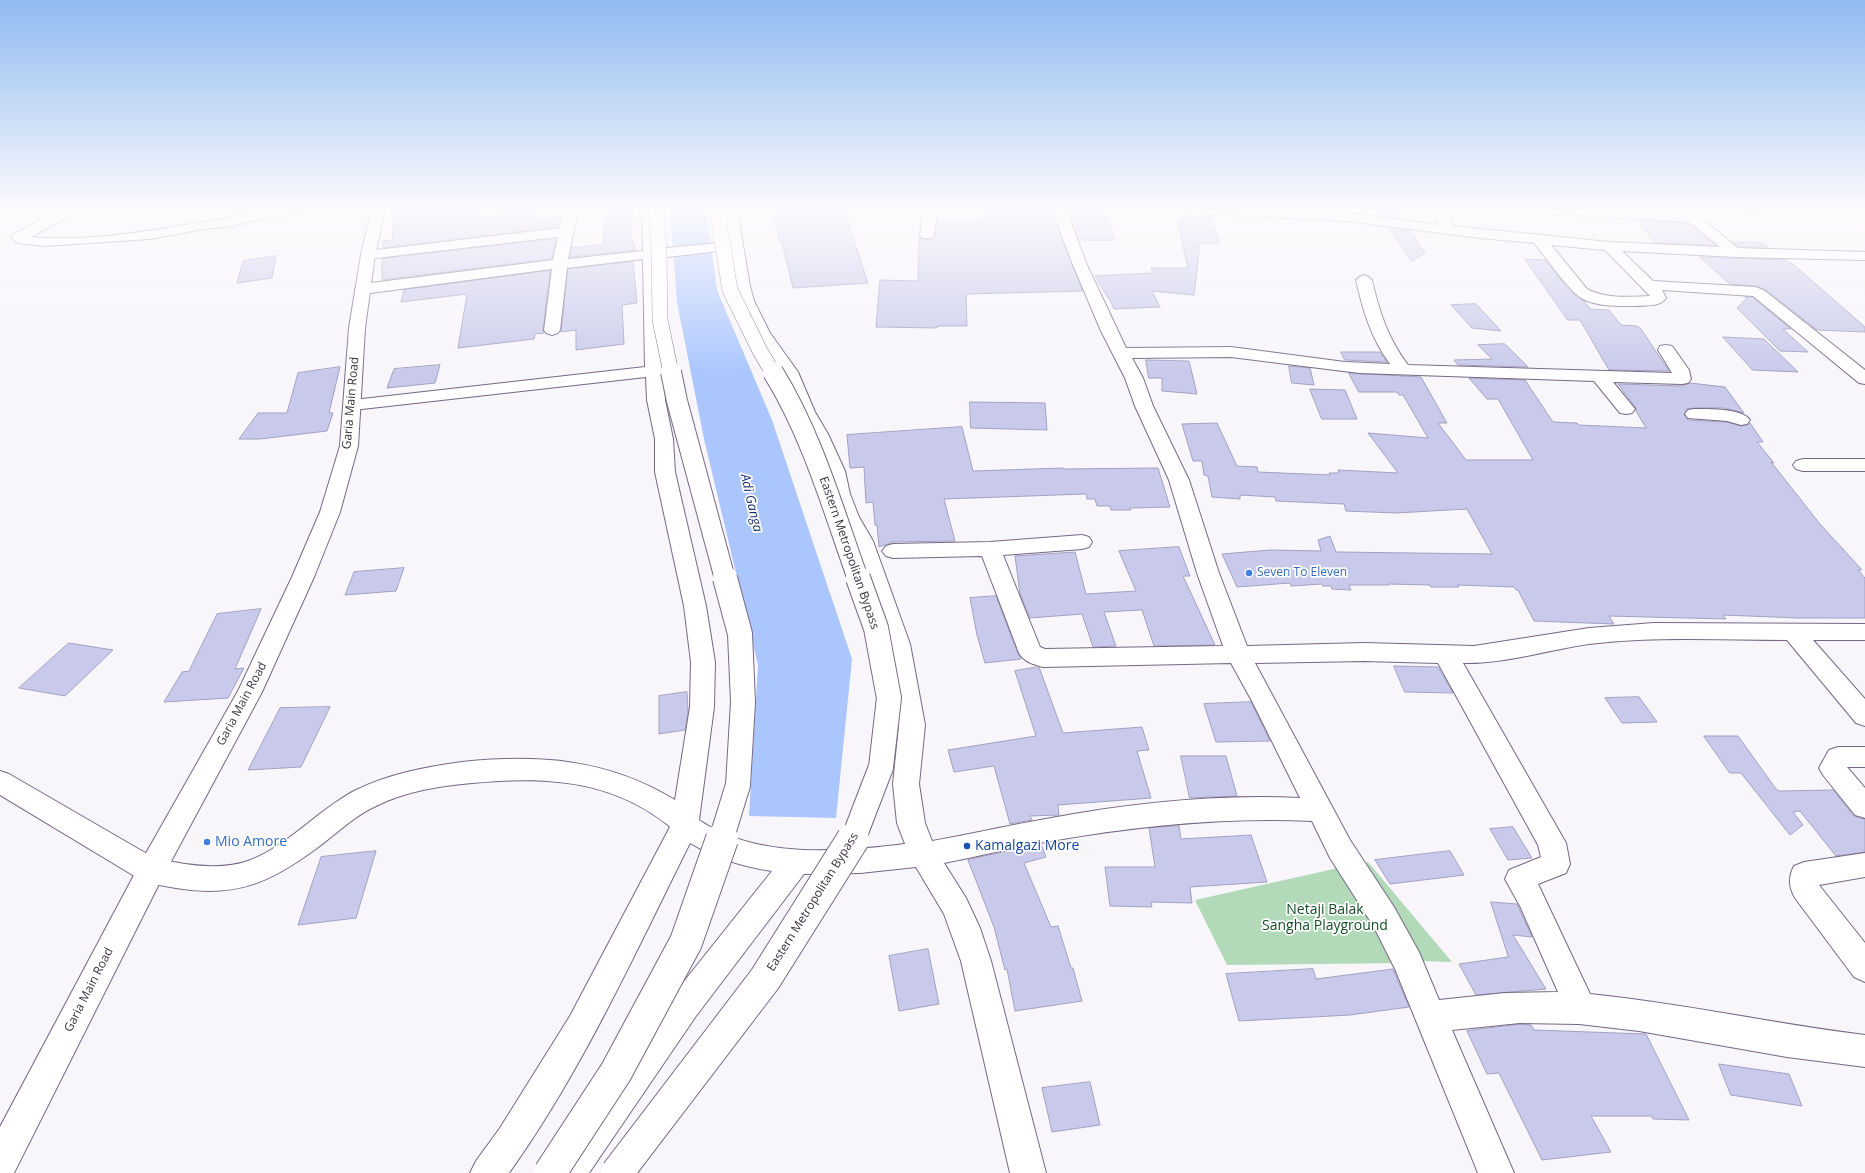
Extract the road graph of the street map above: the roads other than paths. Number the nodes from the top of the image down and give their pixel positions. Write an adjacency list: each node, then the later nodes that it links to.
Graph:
1 (560, 264): 14 (street)
2 (367, 265): 13 (street, Garia Main Road)
3 (554, 265): 13 (street)
4 (650, 265): 18 (street)
5 (659, 265): 50 (street, bridge)
6 (726, 265): 52 (street, Eastern Metropolitan Bypass, bridge)
7 (739, 265): 40 (street)
8 (1080, 265): 16 (street)
9 (1559, 265): 12 (street)
10 (1628, 265): 12 (street)
11 (1364, 280): 17 (street)
12 (1650, 285): 20 (street)
13 (363, 289): 21 (street, Garia Main Road)
14 (552, 330)
15 (1666, 350): 19 (street)
16 (1121, 353): 17 (street); 32 (street)
17 (1403, 370): 19 (street)
18 (654, 371): 21 (street); 39 (street)
19 (1598, 375): 22 (street)
20 (1865, 379)
21 (353, 405): 43 (street, Garia Main Road)
22 (1626, 409)
23 (1694, 414): 24 (street)
24 (1741, 420)
25 (1803, 465): 26 (street)
26 (1865, 465)
27 (1082, 542): 28 (street)
28 (990, 549): 29 (street); 32 (street)
29 (893, 551)
30 (1793, 632): 31 (street); 33 (street); 34 (street)
31 (1865, 632)
32 (1238, 654): 33 (street); 38 (street)
33 (1446, 654): 45 (street)
34 (1865, 716)
35 (1865, 757): 37 (street)
36 (0, 782): 43 (street)
37 (1865, 807)
38 (1320, 810): 40 (street); 46 (street)
39 (685, 825): 41 (street); 43 (street); 49 (street)
40 (923, 854): 41 (street); 53 (street)
41 (797, 861): 51 (street)
42 (1865, 864): 44 (street)
43 (151, 871): 48 (street, Garia Main Road)
44 (1865, 967)
45 (1581, 1009): 46 (street); 47 (street)
46 (1432, 1017): 54 (street)
47 (1865, 1051)
48 (0, 1163)
49 (488, 1173)
50 (550, 1173)
51 (568, 1173)
52 (617, 1173)
53 (1028, 1173)
54 (1496, 1173)

